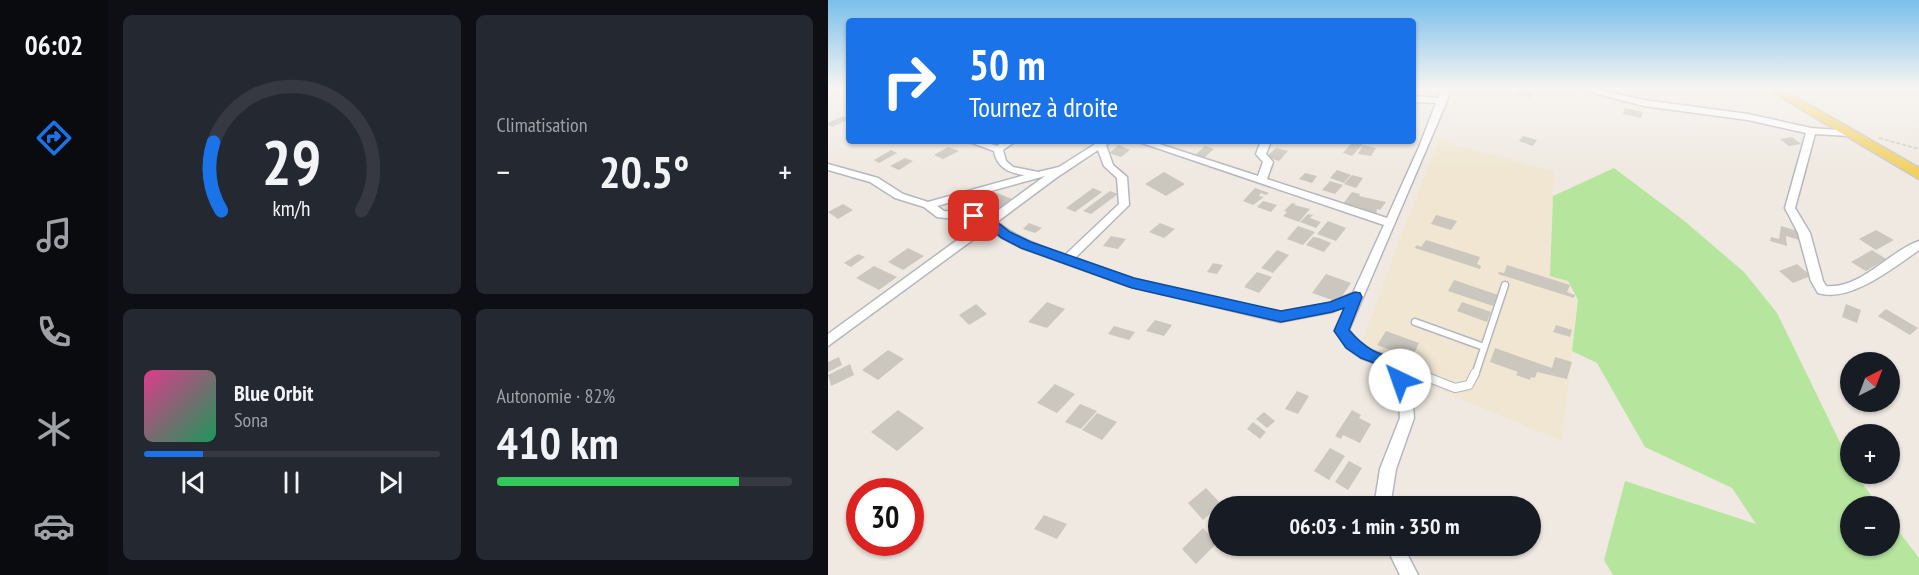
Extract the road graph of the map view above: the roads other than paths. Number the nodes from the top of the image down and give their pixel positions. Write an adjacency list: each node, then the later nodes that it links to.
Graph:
1 (1437, 116): 20 (street)
2 (1739, 116): 4 (street)
3 (1819, 116): 5 (main road)
4 (1811, 131): 5 (street); 21 (street)
5 (1849, 133): 16 (main road)
6 (982, 144): 12 (street)
7 (1006, 144): 12 (street)
8 (1102, 144): 14 (street)
9 (1104, 144): 22 (street)
10 (1152, 144): 17 (street)
11 (1265, 144): 17 (street)
12 (998, 149): 15 (street)
13 (828, 167): 18 (street)
14 (1063, 169): 15 (street); 19 (street)
15 (1040, 173): 18 (street)
16 (1919, 174)
17 (1262, 180): 20 (street)
18 (928, 205): 19 (street)
19 (988, 223): 22 (street); 26 (street)
20 (1390, 223): 24 (street)
21 (1919, 245)
22 (1067, 259): 24 (street)
23 (1505, 285): 27 (lane)
24 (1355, 297): 28 (street)
25 (1415, 322): 27 (lane)
26 (828, 341)
27 (1484, 347): 28 (lane)
28 (1390, 363): 29 (street)
29 (1384, 496)
30 (1400, 556): 31 (street)
31 (1409, 575)

